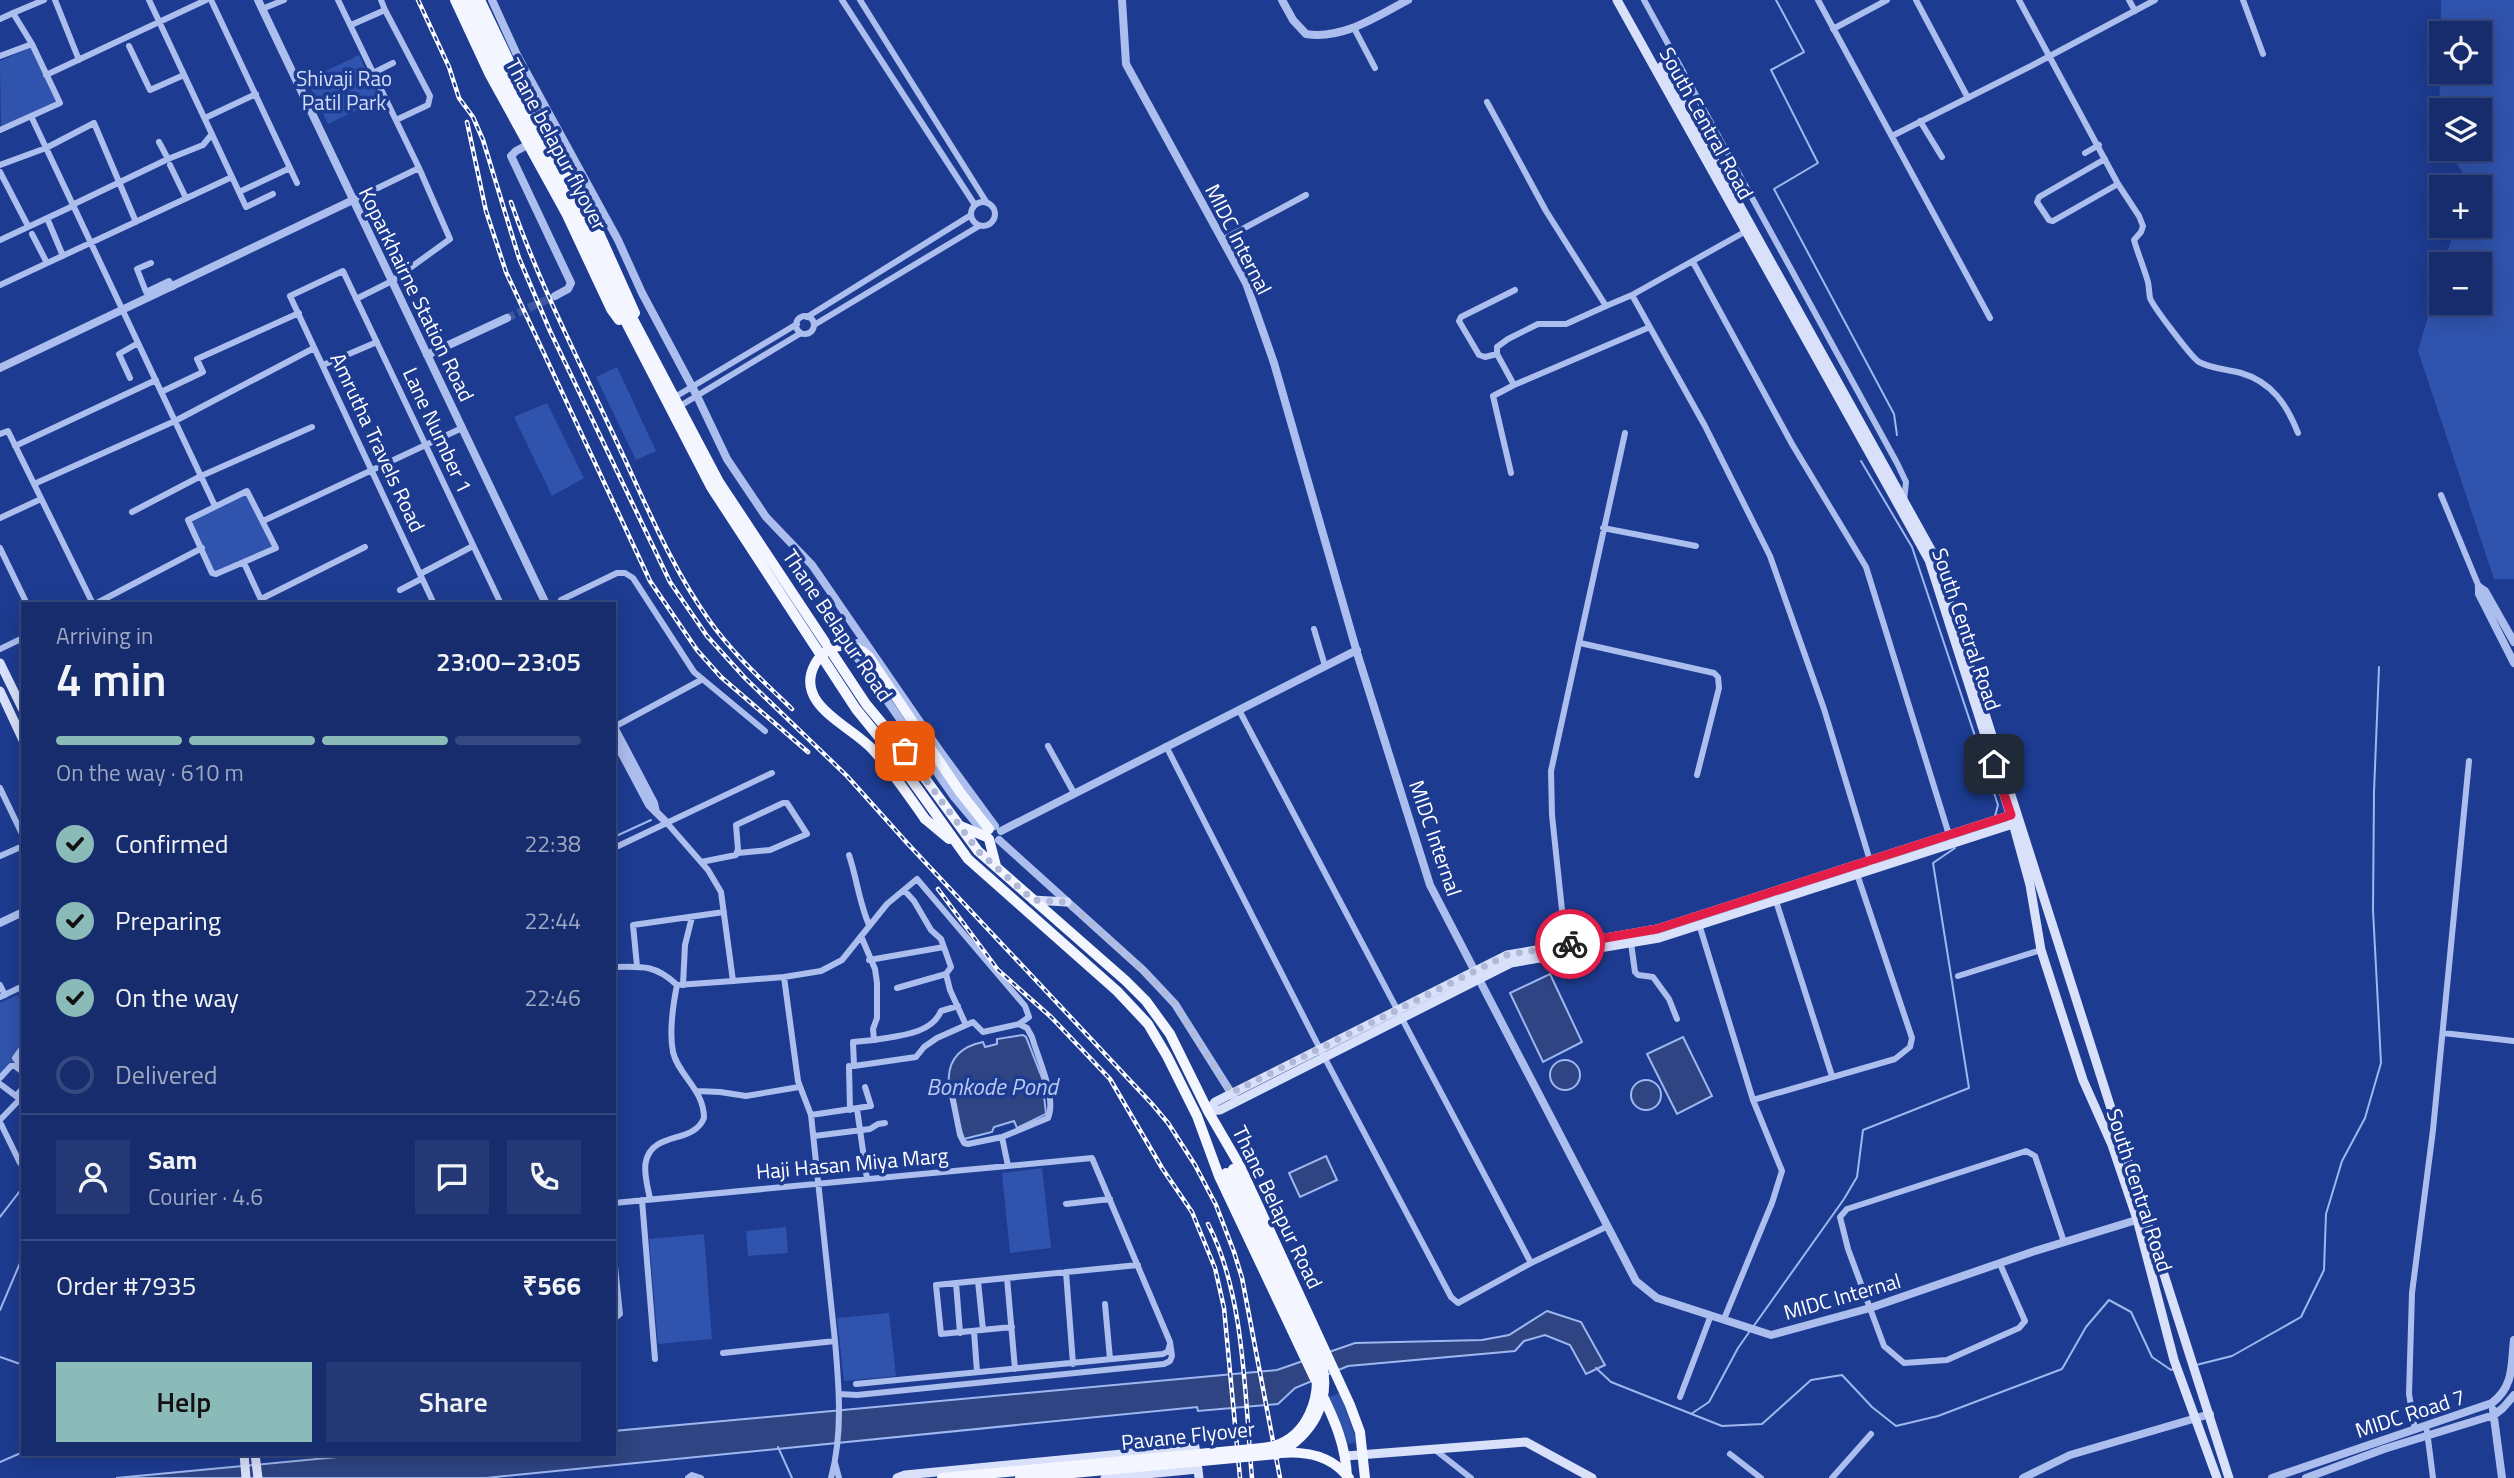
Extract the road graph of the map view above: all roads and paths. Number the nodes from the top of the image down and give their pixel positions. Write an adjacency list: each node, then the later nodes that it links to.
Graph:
1 (44, 0): 30 (street)
2 (55, 0): 45 (street)
3 (149, 0): 36 (street)
4 (206, 0): 36 (street)
5 (211, 0): 51 (street)
6 (258, 0): 31 (street, Koparkhairne Station Road)
7 (284, 0): 31 (street)
8 (338, 0): 37 (street)
9 (381, 0): 32 (street)
10 (455, 0): 63 (main road)
11 (464, 0): 109 (main road, Thane belapur flyover, bridge)
12 (472, 0): 109 (main road, Thane belapur flyover, bridge)
13 (480, 0): 59 (main road)
14 (492, 0): 58 (street)
15 (842, 0): 86 (street)
16 (860, 0): 84 (street)
17 (1122, 0): 95 (street, MIDC Internal)
18 (1282, 0): 38 (street)
19 (1408, 0): 38 (street)
20 (1617, 0): 92 (main road, South Central Road)
21 (1625, 0): 92 (main road, South Central Road)
22 (1644, 0): 149 (street)
23 (1818, 0): 39 (street)
24 (1887, 0): 39 (street)
25 (1916, 0): 52 (street)
26 (2019, 0): 44 (street)
27 (2129, 0): 33 (street)
28 (2155, 0): 33 (street)
29 (2243, 0): 42 (street)
30 (28, 3): 34 (street)
31 (262, 9): 83 (street, Koparkhairne Station Road)
32 (385, 10): 37 (street); 56 (street)
33 (2135, 11): 44 (street)
34 (13, 13): 35 (street); 40 (street)
35 (0, 19)
36 (159, 22): 45 (street); 50 (street)
37 (351, 25): 48 (street)
38 (1354, 28): 47 (street)
39 (1833, 29): 62 (street)
40 (32, 44): 43 (street); 49 (street)
41 (129, 46): 50 (street)
42 (2263, 54)
43 (0, 56)
44 (2050, 56): 52 (street); 65 (street)
45 (79, 60): 49 (street)
46 (393, 63): 48 (street)
47 (1375, 68)
48 (373, 73): 56 (street)
49 (46, 75): 54 (street)
50 (184, 75): 55 (street)
51 (256, 94): 55 (street); 72 (street)
52 (1968, 98): 57 (street)
53 (1487, 102): 110 (street)
54 (30, 116): 60 (street); 66 (street)
55 (205, 118): 61 (street)
56 (396, 120): 73 (street)
57 (1920, 121): 62 (street); 68 (street)
58 (555, 123): 59 (main road); 131 (street)
59 (545, 129): 63 (main road); 120 (main road)
60 (0, 130)
61 (212, 134): 70 (street); 75 (street)
62 (1892, 136): 115 (street)
63 (526, 140): 107 (street); 120 (main road)
64 (159, 142): 70 (street)
65 (2099, 145): 67 (street); 69 (street)
66 (46, 148): 71 (street); 76 (street); 85 (street)
67 (2085, 153)
68 (1942, 157)
69 (2105, 159): 78 (street); 78 (street)
70 (169, 162): 76 (street); 82 (street)
71 (0, 165)
72 (290, 168): 77 (street); 79 (street)
73 (419, 168): 83 (street); 102 (street)
74 (0, 172): 90 (street)
75 (232, 177): 79 (street); 82 (street)
76 (120, 181): 85 (street); 89 (street)
77 (298, 183)
78 (2118, 184): 139 (street)
79 (239, 192): 80 (street)
80 (273, 194)
81 (1306, 195): 95 (street)
82 (186, 198): 89 (street)
83 (353, 200): 102 (street, Koparkhairne Station Road); 106 (street)
84 (987, 203): 86 (street); 91 (street)
85 (73, 205): 88 (street); 96 (street)
86 (975, 205): 87 (street)
87 (971, 215): 91 (street); 113 (street)
88 (47, 218): 90 (street); 97 (street)
89 (135, 222): 96 (street)
90 (28, 226): 94 (street)
91 (979, 226): 117 (street)
92 (1749, 229): 98 (street); 149 (main road, South Central Road); 199 (main road, South Central Road)
93 (32, 234): 100 (street)
94 (0, 240)
95 (1222, 240): 178 (street, MIDC Internal)
96 (90, 243): 97 (street); 111 (street)
97 (63, 256): 100 (street)
98 (1693, 261): 105 (street); 204 (street)
99 (151, 262): 106 (street)
100 (47, 263): 103 (street)
101 (343, 271): 108 (street, Lane Number 1); 112 (street, Amrutha Travels Road)
102 (391, 281): 108 (street); 125 (street, Koparkhairne Station Road)
103 (0, 285)
104 (1515, 290): 124 (street)
105 (1632, 295): 110 (street); 118 (street)
106 (148, 296): 111 (street)
107 (555, 296)
108 (356, 299): 121 (street, Lane Number 1)
109 (620, 304): 120 (main road)
110 (1606, 306): 124 (street)
111 (123, 311): 122 (street); 127 (street)
112 (299, 313): 123 (street, Amrutha Travels Road); 132 (street)
113 (807, 317): 116 (street); 117 (street)
114 (507, 318): 125 (street)
115 (1990, 318)
116 (797, 324): 119 (street); 131 (street)
117 (814, 325): 119 (street)
118 (1650, 327): 130 (street); 212 (street)
119 (801, 333): 133 (street)
120 (640, 340): 134 (main road, Thane Belapur Road); 207 (main road, Thane Belapur Road)
121 (377, 342): 126 (street); 141 (street, Lane Number 1)
122 (138, 343): 128 (street); 129 (street)
123 (314, 348): 126 (street, Amrutha Travels Road); 135 (street)
124 (1497, 354): 130 (street)
125 (426, 355): 137 (street, Koparkhairne Station Road)
126 (323, 365): 143 (street, Amrutha Travels Road)
127 (0, 368)
128 (130, 378)
129 (156, 380): 132 (street); 142 (street)
130 (1514, 385): 144 (street)
131 (692, 387): 133 (street); 134 (street)
132 (161, 392): 135 (street)
133 (697, 396): 134 (street); 173 (street)
134 (678, 402): 201 (main road, Thane Belapur Road)
135 (175, 421): 145 (street); 146 (street)
136 (312, 427): 145 (street)
137 (462, 428): 141 (street); 171 (street, Koparkhairne Station Road)
138 (1625, 433): 154 (street)
139 (2298, 433)
140 (0, 435): 142 (street)
141 (425, 444): 143 (street); 155 (street, Lane Number 1)
142 (15, 446): 146 (street)
143 (373, 469): 153 (street); 161 (street, Amrutha Travels Road)
144 (1511, 473)
145 (201, 476): 150 (street); 151 (street)
146 (34, 484): 148 (street)
147 (2441, 495): 162 (street)
148 (40, 499): 152 (street); 167 (street)
149 (1904, 501): 199 (main road, South Central Road)
150 (215, 506): 153 (street); 159 (street)
151 (132, 512)
152 (0, 518)
153 (263, 521): 160 (street)
154 (1603, 528): 156 (street); 176 (street)
155 (473, 546): 161 (street); 170 (street, Lane Number 1)
156 (1696, 546)
157 (365, 547): 165 (street)
158 (0, 548): 166 (street)
159 (202, 548): 160 (street); 168 (street)
160 (244, 563): 165 (street)
161 (420, 576): 163 (street); 169 (street, Amrutha Travels Road)
162 (2479, 587): 175 (street); 180 (street)
163 (400, 590)
164 (561, 600): 182 (street)
165 (262, 601)
166 (26, 602)
167 (93, 602)
168 (98, 602)
169 (433, 602)
170 (500, 602)
171 (545, 602)
172 (1314, 629): 181 (street)
173 (861, 638): 203 (street); 203 (street)
174 (21, 639): 177 (street)
175 (2514, 642)
176 (1580, 643): 195 (street); 228 (street)
177 (0, 649)
178 (1357, 650): 181 (street); 234 (street, MIDC Internal)
179 (0, 663): 184 (main road)
180 (2514, 663)
181 (1325, 666): 185 (street)
182 (701, 680): 186 (street); 188 (street)
183 (0, 691): 189 (main road)
184 (21, 706)
185 (1239, 710): 192 (street); 244 (street)
186 (616, 726)
187 (616, 731): 198 (street)
188 (765, 731)
189 (21, 736)
190 (616, 743): 198 (street)
191 (1048, 746): 197 (street)
192 (1166, 746): 197 (street); 252 (street)
193 (2469, 761): 248 (street)
194 (772, 773): 200 (street)
195 (1698, 775)
196 (0, 788): 202 (street)
197 (1074, 793): 203 (street)
198 (656, 812): 200 (street)
199 (2016, 818): 204 (main road); 229 (main road, South Central Road); 284 (main road, South Central Road)
200 (667, 823): 206 (street); 211 (street)
201 (960, 825): 203 (main road); 213 (main road, Thane Belapur Road)
202 (21, 832)
203 (992, 834): 207 (main road, bridge); 213 (main road); 218 (street)
204 (1950, 839): 212 (main road)
205 (21, 847): 210 (street)
206 (616, 847)
207 (961, 848): 269 (main road, Thane Belapur Road)
208 (738, 853): 208 (street); 211 (street)
209 (849, 855): 224 (street)
210 (0, 856)
211 (701, 862): 219 (street)
212 (1871, 865): 214 (main road)
213 (996, 868): 217 (main road, Thane Belapur Road)
214 (1856, 870): 216 (main road); 256 (street)
215 (904, 890): 224 (street); 227 (street); 246 (street)
216 (1774, 896): 222 (main road); 256 (street)
217 (1033, 900): 218 (main road); 267 (main road, Thane Belapur Road)
218 (1067, 902): 264 (street)
219 (724, 912): 221 (street); 237 (street)
220 (21, 913): 223 (street)
221 (692, 917): 231 (street); 239 (street)
222 (1698, 920): 226 (main road); 228 (main road); 265 (street)
223 (0, 923)
224 (869, 925): 225 (street)
225 (861, 936): 230 (street); 236 (street)
226 (1631, 943): 228 (main road); 245 (street)
227 (944, 947): 230 (street); 233 (street)
228 (1566, 949): 234 (main road)
229 (2041, 950): 235 (street); 284 (main road, South Central Road)
230 (869, 960): 249 (street)
231 (637, 966): 232 (street); 239 (street)
232 (616, 967)
233 (946, 974): 241 (street); 243 (street)
234 (1477, 975): 244 (main road); 285 (street, MIDC Internal)
235 (1958, 976)
236 (784, 977): 237 (street); 259 (street)
237 (733, 981): 239 (street)
238 (0, 985): 242 (street)
239 (680, 985): 261 (street)
240 (21, 987): 242 (street)
241 (897, 989)
242 (2, 996)
243 (958, 1006): 247 (street); 249 (street)
244 (1400, 1014): 252 (main road); 287 (street)
245 (1677, 1019)
246 (1019, 1024): 247 (street); 274 (street)
247 (967, 1025): 249 (street)
248 (2442, 1033): 250 (street); 322 (street)
249 (874, 1040)
250 (2514, 1041)
251 (21, 1050): 254 (street)
252 (1322, 1053): 264 (main road); 287 (street)
253 (849, 1066): 266 (street)
254 (21, 1067)
255 (21, 1068): 257 (street)
256 (1832, 1076): 265 (street)
257 (0, 1078)
258 (0, 1084): 263 (street)
259 (799, 1087): 261 (street); 268 (street)
260 (865, 1087): 266 (street)
261 (697, 1091): 281 (street)
262 (953, 1095): 274 (street)
263 (19, 1097): 270 (street)
264 (1234, 1098): 267 (main road)
265 (1754, 1100): 299 (street)
266 (853, 1110): 268 (street); 272 (street)
267 (1208, 1111): 277 (main road, Pavane Flyover); 328 (main road, Thane Belapur Road)
268 (811, 1115): 273 (street)
269 (1197, 1116): 277 (main road, Pavane Flyover); 329 (main road, Thane Belapur Road)
270 (0, 1121): 275 (street)
271 (884, 1123): 272 (street)
272 (861, 1129): 273 (street); 278 (street)
273 (814, 1136): 279 (street)
274 (1002, 1137): 276 (street)
275 (20, 1163)
276 (1008, 1166): 278 (street, Haji Hasan Miya Marg); 280 (street, Haji Hasan Miya Marg)
277 (1230, 1171): 326 (main road, Pavane Flyover, bridge); 341 (main road, Pavane Flyover, bridge)
278 (867, 1179): 279 (street, Haji Hasan Miya Marg)
279 (819, 1183): 281 (street, Haji Hasan Miya Marg); 305 (street)
280 (1110, 1199): 283 (street); 289 (street)
281 (646, 1200): 282 (street, Haji Hasan Miya Marg); 308 (street)
282 (616, 1202)
283 (1066, 1204)
284 (2141, 1218): 286 (street, MIDC Internal); 319 (main road, South Central Road); 321 (main road, South Central Road)
285 (1608, 1226): 287 (street); 297 (street, MIDC Internal)
286 (2064, 1242): 288 (street, MIDC Internal); 296 (street)
287 (1531, 1263)
288 (2000, 1264): 296 (street, MIDC Internal); 296 (street)
289 (1138, 1265): 290 (street); 306 (street)
290 (1066, 1272): 292 (street); 310 (street)
291 (616, 1276): 298 (street)
292 (1007, 1278): 293 (street); 300 (street)
293 (978, 1281): 294 (street); 301 (street)
294 (956, 1283): 303 (street); 303 (street)
295 (1105, 1304): 309 (street)
296 (1870, 1308): 299 (street, MIDC Internal)
297 (1711, 1315): 299 (street, MIDC Internal); 316 (street)
298 (616, 1317)
299 (1724, 1319)
300 (1012, 1327): 301 (street); 311 (street)
301 (983, 1330): 302 (street)
302 (974, 1331): 303 (street); 312 (street)
303 (960, 1332)
304 (2514, 1340): 318 (street, MIDC Road 7)
305 (835, 1341): 307 (street); 317 (street)
306 (1170, 1342): 309 (street); 313 (street)
307 (723, 1353)
308 (655, 1359)
309 (1110, 1359): 310 (street)
310 (1073, 1363): 311 (street); 313 (street)
311 (1015, 1369): 312 (street)
312 (978, 1372): 314 (street)
313 (1074, 1373): 317 (street)
314 (856, 1384)
315 (2514, 1395): 320 (street, MIDC Road 7)
316 (1681, 1396)
317 (839, 1397): 332 (street)
318 (2492, 1404): 320 (street); 323 (street, MIDC Road 7)
319 (2210, 1414): 321 (street); 352 (main road, South Central Road)
320 (2494, 1415): 323 (street, MIDC Road 7); 356 (street)
321 (2196, 1418): 350 (street); 351 (main road, South Central Road)
322 (2415, 1430): 323 (street, MIDC Road 7); 353 (street, MIDC Road 7)
323 (2427, 1430): 354 (street, MIDC Road 7); 355 (street)
324 (1871, 1434): 349 (street)
325 (1434, 1449): 328 (main road); 346 (street); 347 (main road)
326 (1277, 1454): 342 (main road, Pavane Flyover, bridge); 344 (main road, bridge)
327 (1730, 1454): 348 (street)
328 (1364, 1455): 329 (main road); 345 (main road, Thane Belapur Road)
329 (1346, 1456): 344 (main road, Thane Belapur Road)
330 (244, 1457): 334 (main road)
331 (255, 1457): 335 (main road)
332 (835, 1462): 338 (street); 339 (street)
333 (1198, 1474): 340 (main road); 343 (main road)
334 (246, 1478)
335 (258, 1478)
336 (688, 1478): 337 (street)
337 (701, 1478)
338 (831, 1478)
339 (839, 1478)
340 (897, 1478)
341 (942, 1478)
342 (1020, 1478)
343 (1105, 1478)
344 (1348, 1478)
345 (1365, 1478)
346 (1471, 1478)
347 (1591, 1478)
348 (1761, 1478)
349 (1832, 1478)
350 (2023, 1478)
351 (2217, 1478)
352 (2229, 1478)
353 (2272, 1478)
354 (2306, 1478)
355 (2433, 1478)
356 (2502, 1478)

